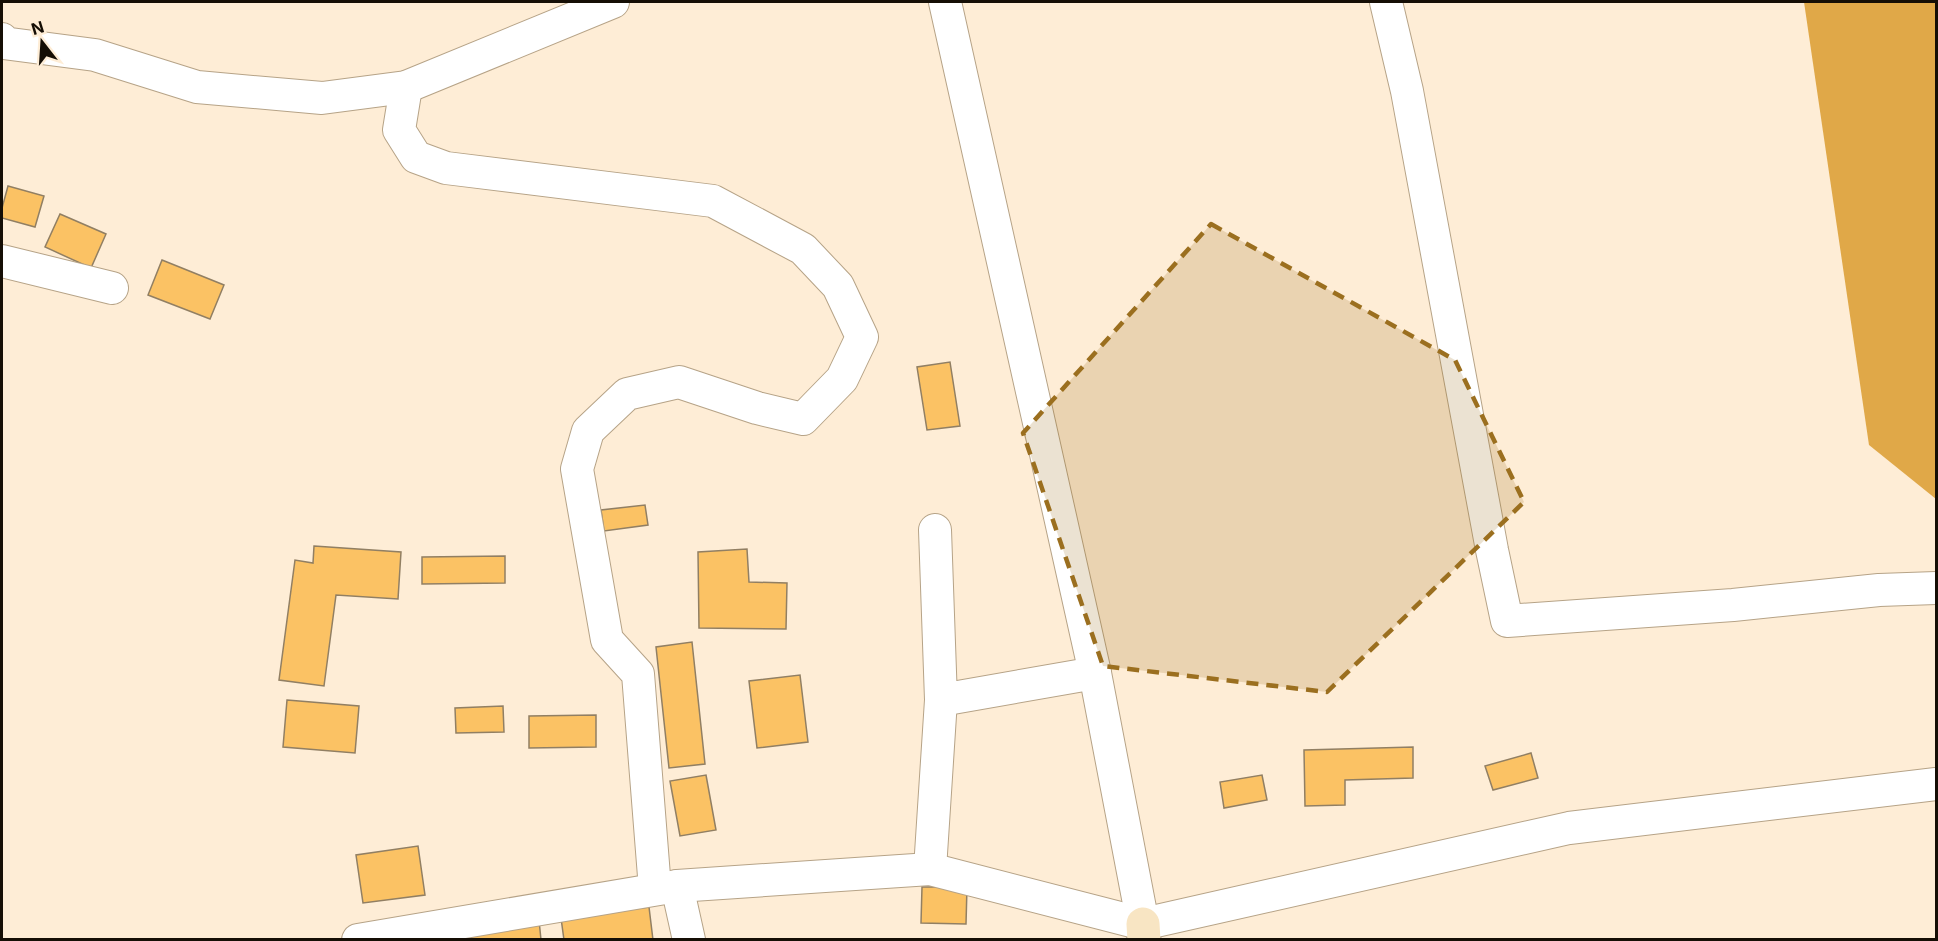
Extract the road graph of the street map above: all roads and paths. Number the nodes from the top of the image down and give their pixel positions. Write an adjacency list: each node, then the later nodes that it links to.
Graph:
1 (613, 2): 5 (street)
2 (945, 2): 10 (street)
3 (1386, 2): 9 (street)
4 (2, 39): 5 (street)
5 (406, 87): 14 (street)
6 (2, 261): 7 (street)
7 (112, 288)
8 (935, 530): 11 (street)
9 (1936, 588)
10 (1095, 673): 11 (street); 15 (street)
11 (941, 700): 13 (street)
12 (1936, 784): 15 (street)
13 (930, 869): 14 (street); 15 (street)
14 (666, 887): 16 (street); 17 (street)
15 (1144, 932)
16 (358, 939)
17 (689, 939)

